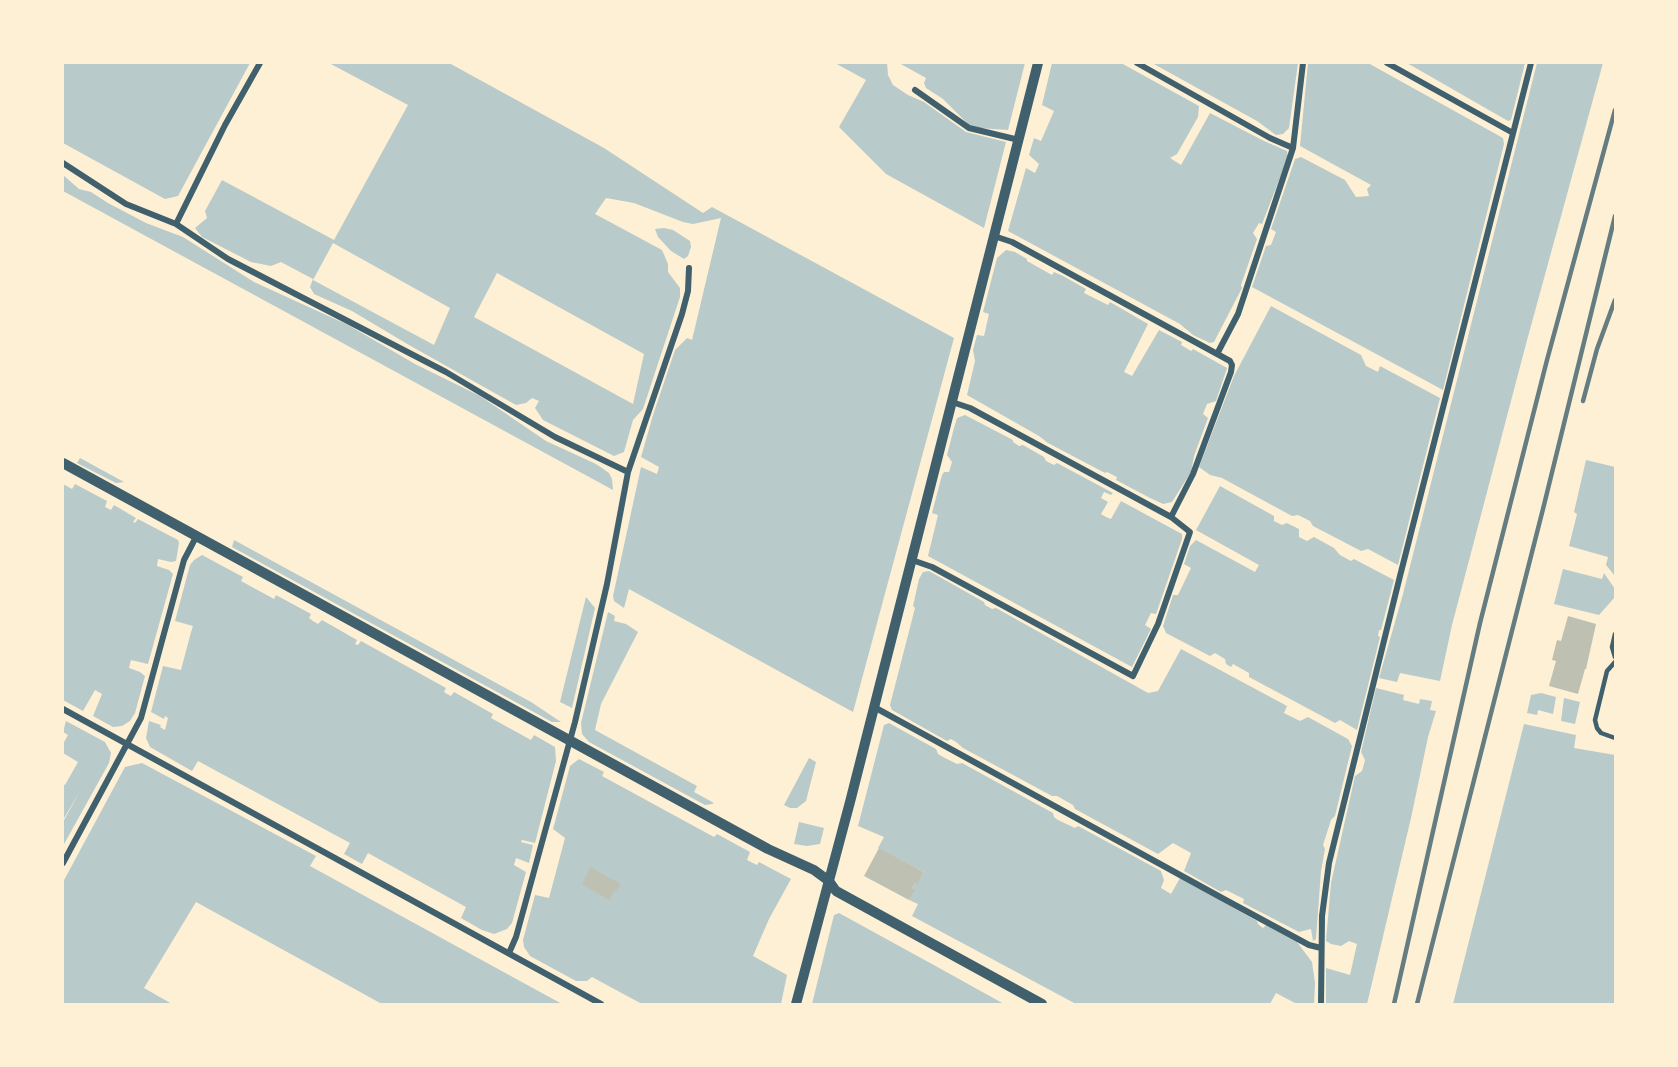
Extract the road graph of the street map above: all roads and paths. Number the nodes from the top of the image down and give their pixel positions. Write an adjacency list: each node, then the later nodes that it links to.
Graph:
1 (260, 63): 12 (street)
2 (1038, 63): 9 (street)
3 (1137, 63): 10 (street)
4 (1303, 63): 10 (street)
5 (1387, 63): 8 (street)
6 (1531, 63): 8 (street)
7 (915, 90): 9 (street)
8 (1513, 134): 32 (street)
9 (1019, 140): 13 (street)
10 (1293, 148): 15 (street)
11 (63, 163): 12 (street)
12 (176, 224): 18 (street)
13 (994, 236): 15 (street); 16 (street)
14 (689, 268): 18 (street)
15 (1217, 354): 19 (street)
16 (952, 402): 19 (street); 21 (street)
17 (63, 463): 20 (street)
18 (628, 472): 28 (street)
19 (1171, 517): 21 (street)
20 (196, 537): 28 (street); 29 (street)
21 (912, 560): 25 (street)
22 (1615, 634): 23 (lane)
23 (1615, 657)
24 (1615, 662): 27 (lane)
25 (874, 707): 31 (street); 32 (street)
26 (63, 709): 29 (street)
27 (1615, 738)
28 (569, 741): 31 (street); 33 (street)
29 (128, 745): 30 (street); 33 (street)
30 (63, 863)
31 (829, 881): 35 (street); 36 (street)
32 (1321, 948): 37 (street)
33 (509, 953): 34 (street)
34 (601, 1004)
35 (796, 1004)
36 (1042, 1004)
37 (1321, 1004)

